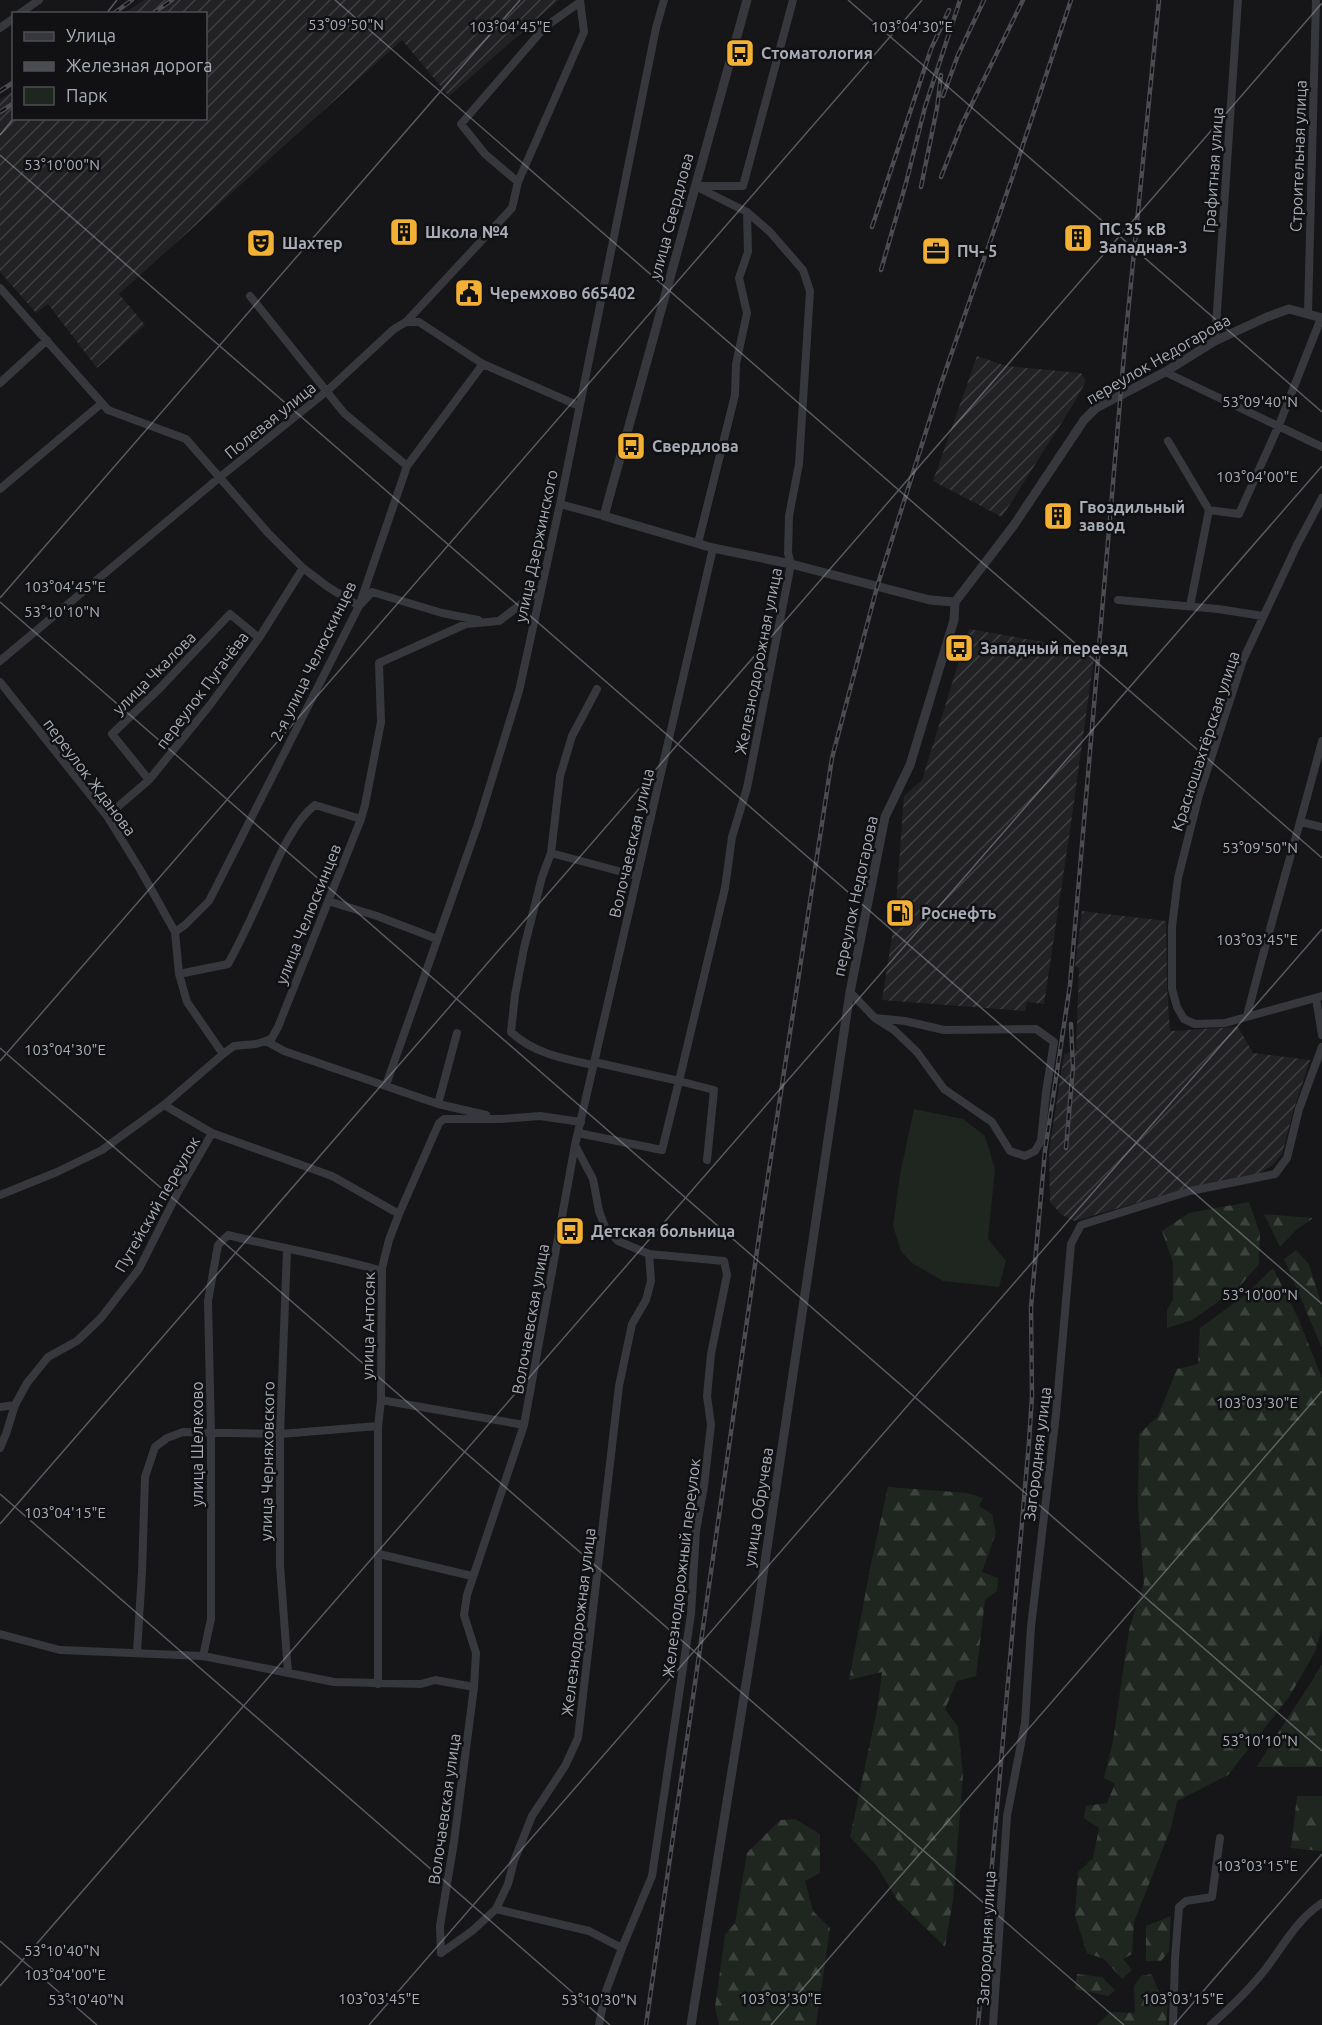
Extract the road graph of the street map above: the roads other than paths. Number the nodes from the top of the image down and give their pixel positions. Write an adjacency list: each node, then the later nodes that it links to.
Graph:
1 (39, 0): 8 (street)
2 (664, 0): 24 (street, улица Дзержинского)
3 (747, 0): 10 (street, улица Свердлова)
4 (794, 0): 10 (street)
5 (1238, 0): 18 (street, Графитная улица)
6 (1316, 0): 14 (street, Строительная улица)
7 (580, 1): 9 (street, Полевая улица); 9 (street)
8 (28, 3)
9 (518, 182): 16 (street, Полевая улица)
10 (695, 186): 11 (street, Железнодорожная улица); 34 (street, улица Свердлова)
11 (747, 212): 35 (street); 37 (street, Железнодорожная улица)
12 (0, 288): 17 (street)
13 (250, 296): 22 (street)
14 (1308, 313): 15 (street, переулок Недогарова); 18 (street, переулок Недогарова)
15 (1322, 318): 25 (street)
16 (406, 322): 19 (street); 22 (street, Полевая улица)
17 (47, 340): 21 (street); 23 (street)
18 (1215, 341): 20 (street, переулок Недогарова)
19 (483, 364): 24 (street); 28 (street, 2-я улица Челюскинцев)
20 (1164, 372): 25 (street); 41 (street, переулок Недогарова)
21 (0, 383)
22 (327, 392): 28 (street); 29 (street, Полевая улица)
23 (102, 403): 29 (street); 30 (street)
24 (579, 406): 32 (street, улица Дзержинского)
25 (1279, 426): 27 (street); 33 (street)
26 (1168, 441): 33 (street)
27 (1322, 447)
28 (407, 466): 42 (street, 2-я улица Челюскинцев)
29 (220, 477): 38 (street); 47 (street, Полевая улица)
30 (0, 489)
31 (1322, 498): 44 (street, Красношахтёрская улица)
32 (560, 504): 34 (street); 39 (street, улица Дзержинского)
33 (1209, 510): 43 (street)
34 (604, 516): 35 (street)
35 (698, 543): 36 (street)
36 (713, 548): 37 (street); 57 (street, Волочаевская улица)
37 (791, 564): 41 (street); 72 (street, Железнодорожная улица)
38 (303, 568): 42 (street); 46 (street, переулок Пугачёва)
39 (541, 589): 45 (street, улица Челюскинцев); 60 (street, улица Дзержинского)
40 (1118, 600): 43 (street)
41 (955, 602): 62 (street, переулок Недогарова)
42 (359, 606): 45 (street); 59 (street, 2-я улица Челюскинцев)
43 (1190, 606): 44 (street)
44 (1263, 616): 64 (street, Красношахтёрская улица)
45 (484, 622): 53 (street, улица Челюскинцев)
46 (259, 638): 51 (street, переулок Пугачёва); 51 (street, улица Чкалова)
47 (0, 660)
48 (0, 682): 52 (street, переулок Жданова)
49 (597, 689): 56 (street)
50 (1322, 741): 54 (street)
51 (149, 780): 52 (street, переулок Пугачёва)
52 (107, 816): 59 (street, переулок Жданова)
53 (361, 819): 58 (street, улица Челюскинцев); 61 (street)
54 (1301, 822): 55 (street); 64 (street)
55 (1322, 826)
56 (551, 853): 57 (street); 71 (street)
57 (637, 876): 71 (street, Волочаевская улица)
58 (328, 901): 60 (street); 68 (street, улица Челюскинцев)
59 (175, 932): 61 (street, переулок Жданова)
60 (437, 939): 73 (street, улица Дзержинского)
61 (179, 974): 70 (street, переулок Жданова)
62 (850, 992): 65 (street); 109 (street, улица Обручева)
63 (1319, 997): 64 (street); 67 (street)
64 (1247, 1016)
65 (875, 1018): 65 (street)
66 (457, 1033): 74 (street)
67 (1322, 1035)
68 (266, 1041): 70 (street); 73 (street)
69 (1322, 1047): 110 (street, Загородняя улица)
70 (223, 1054): 75 (street)
71 (594, 1064): 72 (street); 77 (street, Волочаевская улица)
72 (679, 1082): 79 (street, Железнодорожная улица); 81 (street)
73 (386, 1085): 74 (street)
74 (438, 1104): 76 (street)
75 (164, 1105): 78 (street); 82 (street)
76 (501, 1119): 77 (street, улица Антосяк); 83 (street, улица Антосяк)
77 (581, 1122): 79 (street, Волочаевская улица)
78 (213, 1133): 83 (street); 88 (street, Путейский переулок)
79 (578, 1133): 80 (street, Волочаевская улица)
80 (576, 1145): 85 (street); 90 (street, Волочаевская улица)
81 (707, 1161)
82 (0, 1196)
83 (399, 1214): 86 (street, улица Антосяк)
84 (287, 1250): 86 (street); 92 (street, улица Шелехово); 93 (street, улица Черняховского)
85 (649, 1254): 105 (street, Железнодорожная улица); 106 (street, Железнодорожный переулок)
86 (382, 1271): 87 (street, улица Антосяк)
87 (381, 1400): 90 (street); 91 (street, улица Антосяк)
88 (15, 1405): 89 (street); 94 (street, Путейский переулок)
89 (0, 1407)
90 (524, 1425): 96 (street, Волочаевская улица)
91 (378, 1426): 93 (street); 95 (street, улица Антосяк)
92 (211, 1434): 93 (street); 98 (street); 99 (street, улица Шелехово)
93 (280, 1434): 100 (street, улица Черняховского)
94 (0, 1448)
95 (379, 1554): 96 (street); 101 (street, улица Антосяк)
96 (472, 1576): 102 (street, Волочаевская улица)
97 (0, 1634): 98 (street)
98 (137, 1653): 99 (street)
99 (203, 1656): 100 (street)
100 (288, 1673): 101 (street)
101 (378, 1684): 102 (street)
102 (474, 1687): 107 (street, Волочаевская улица)
103 (1220, 1838): 111 (street)
104 (1322, 1903): 112 (street)
105 (496, 1909): 106 (street); 107 (street, Железнодорожная улица)
106 (622, 1948): 108 (street)
107 (441, 1953)
108 (599, 2025)
109 (691, 2025)
110 (993, 2025)
111 (1173, 2025)
112 (1210, 2025)

